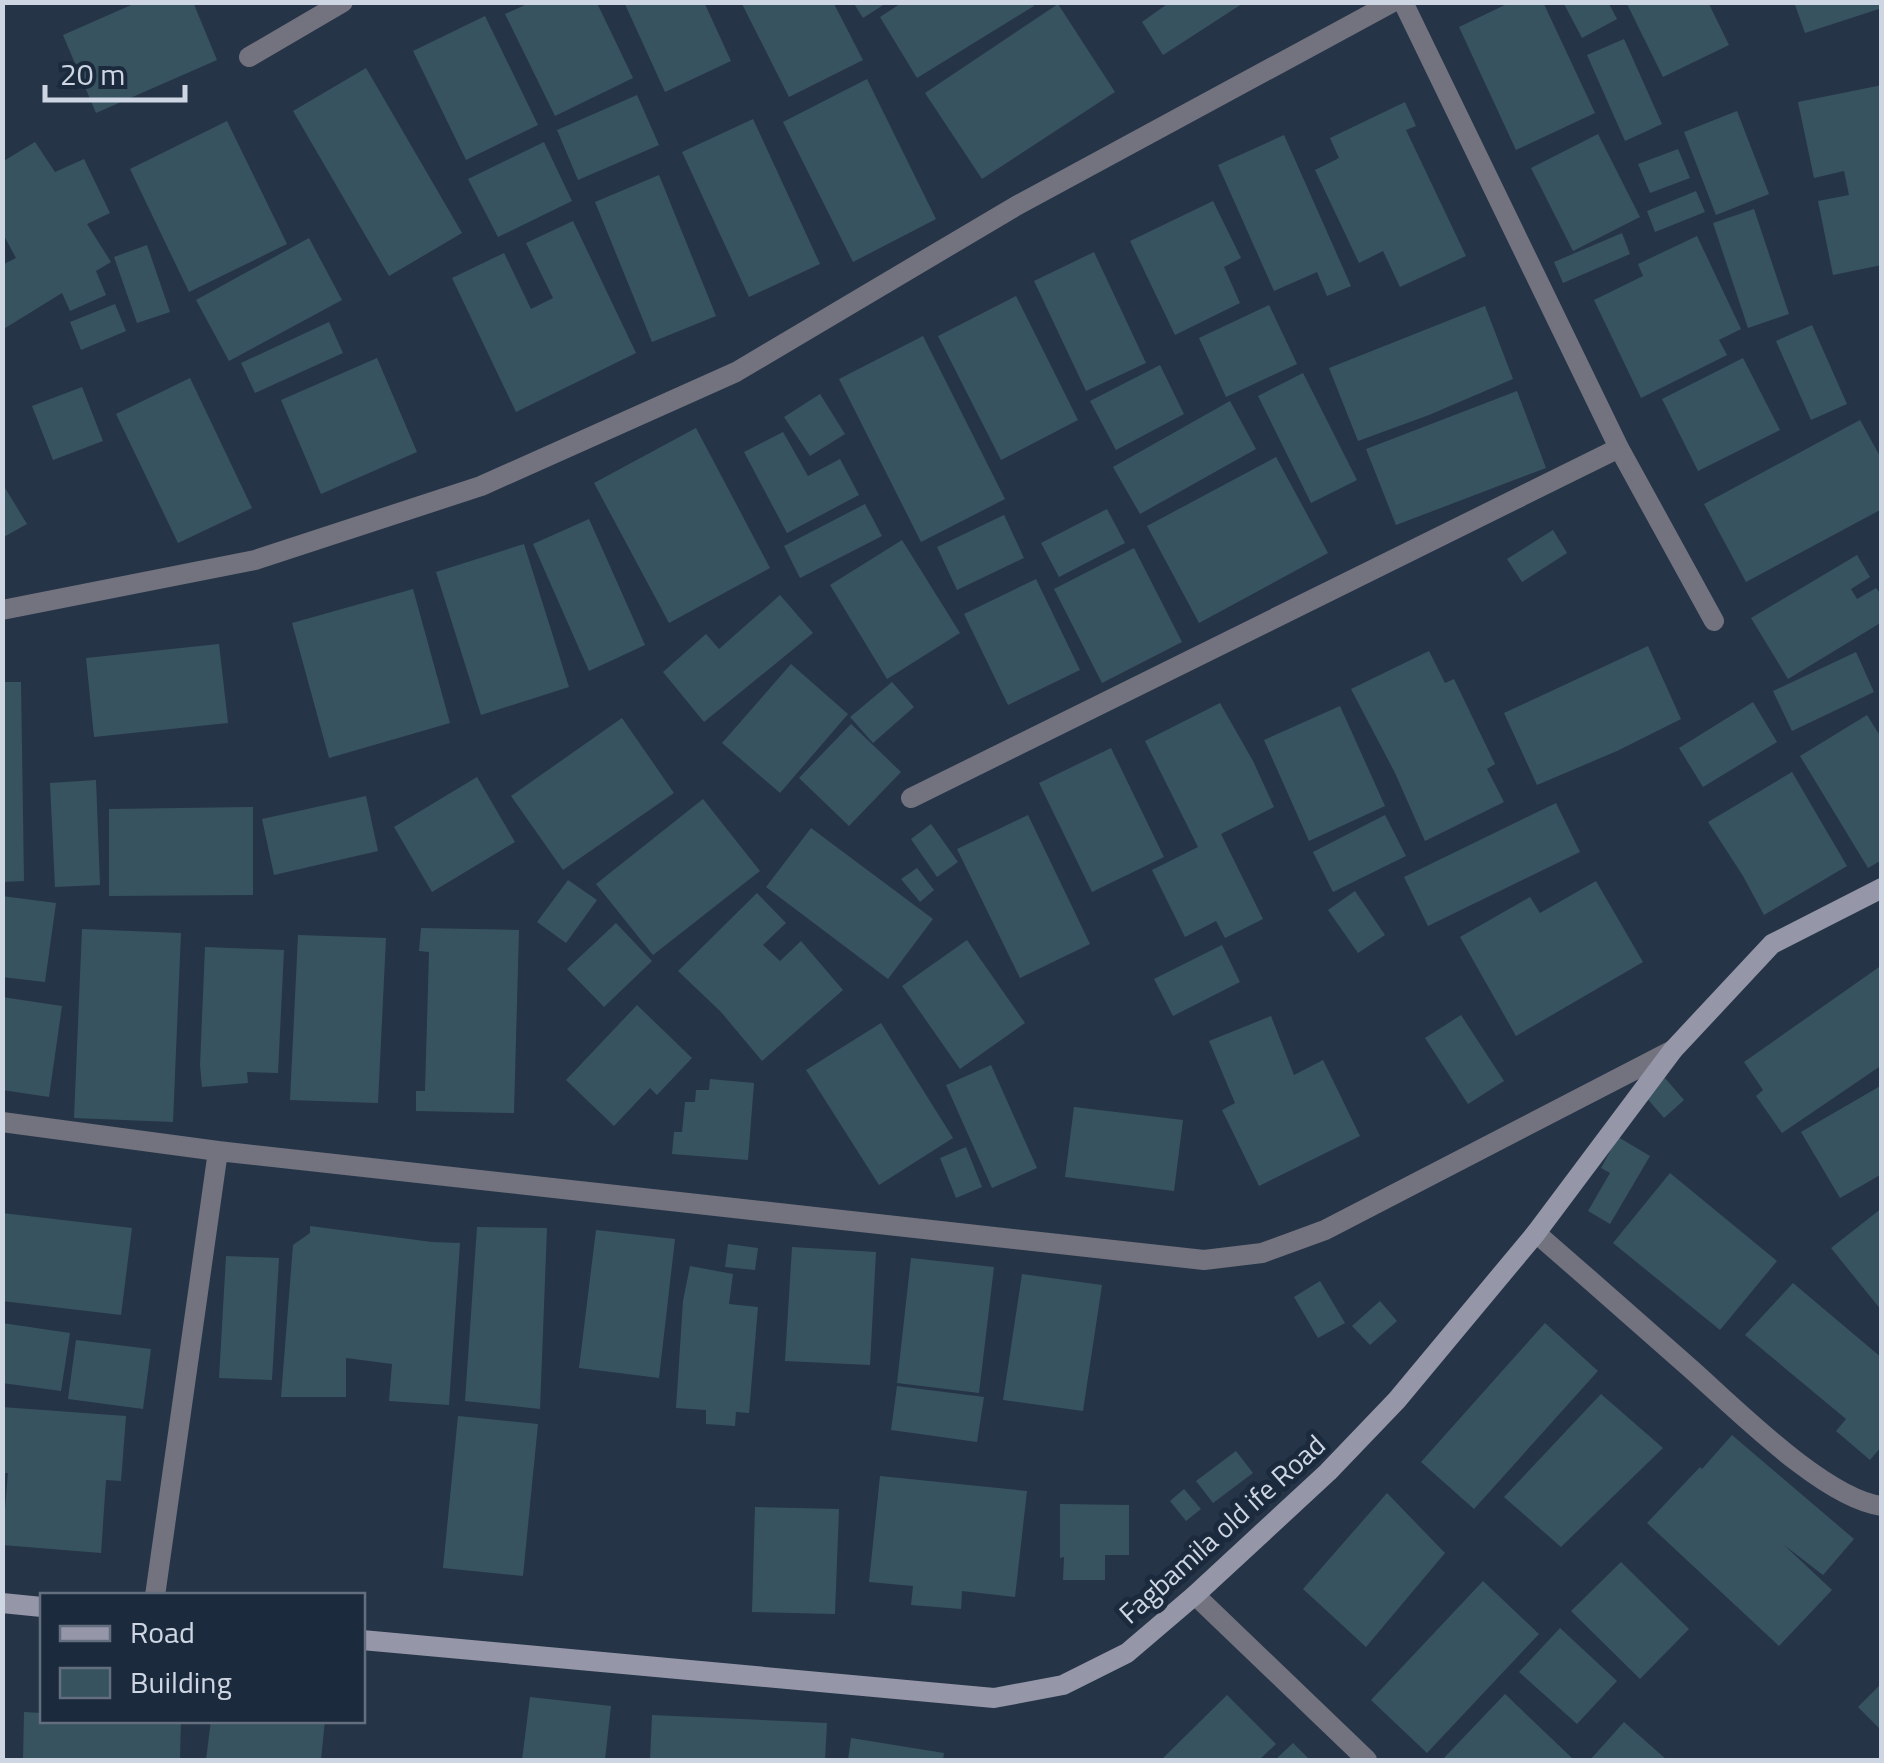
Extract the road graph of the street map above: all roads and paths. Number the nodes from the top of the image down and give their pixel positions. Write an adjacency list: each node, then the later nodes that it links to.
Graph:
1 (343, 2): 4 (street)
2 (1392, 2): 6 (street)
3 (1403, 2): 5 (street)
4 (249, 57)
5 (1619, 448): 7 (street); 8 (street)
6 (2, 610)
7 (1714, 621)
8 (911, 798)
9 (1882, 888): 10 (street, Fagbamila old ife Road)
10 (1673, 1050): 12 (street); 13 (street, Fagbamila old ife Road)
11 (2, 1122): 12 (street)
12 (218, 1151): 15 (street)
13 (1536, 1233): 14 (street); 16 (street, Fagbamila old ife Road)
14 (1882, 1506)
15 (155, 1593)
16 (1195, 1595): 19 (street, Fagbamila old ife Road); 20 (street)
17 (2, 1603): 18 (street)
18 (40, 1606)
19 (365, 1640)
20 (1367, 1760)

